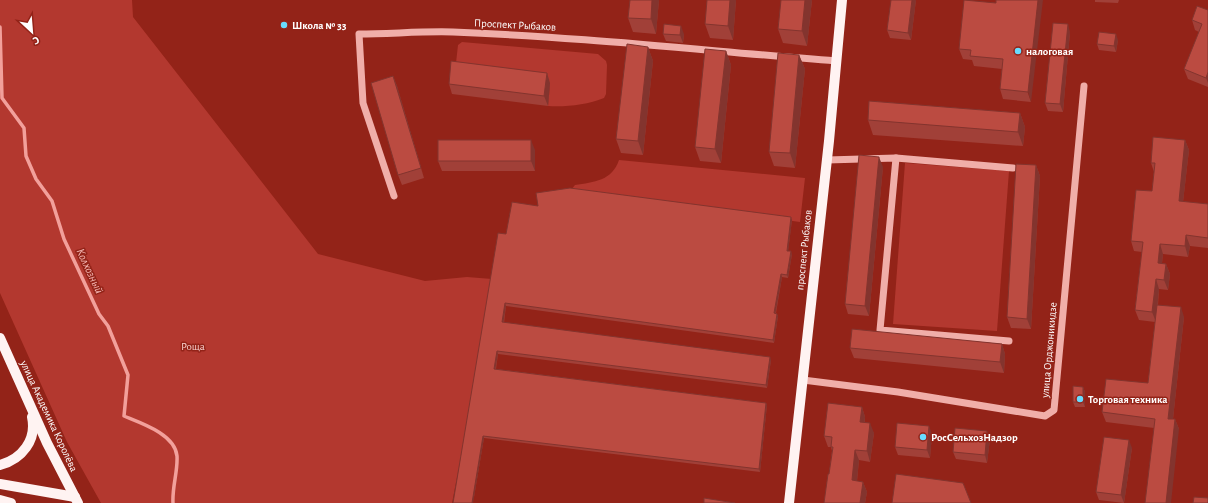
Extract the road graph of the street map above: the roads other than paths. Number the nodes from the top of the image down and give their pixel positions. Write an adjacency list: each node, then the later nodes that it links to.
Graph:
1 (842, 0): 2 (main road, проспект Рыбаков)
2 (836, 61): 5 (main road, проспект Рыбаков); 7 (street, Проспект Рыбаков)
3 (1084, 86): 10 (street, улица Орджоникидзе)
4 (896, 158): 5 (street); 6 (street); 9 (street)
5 (827, 160): 10 (main road, проспект Рыбаков)
6 (1013, 168)
7 (394, 196)
8 (0, 338): 11 (main road, улица Академика Королёва)
9 (1009, 341)
10 (803, 380): 17 (main road, проспект Рыбаков)
11 (30, 407): 12 (main road); 15 (main road, улица Академика Королёва)
12 (0, 465)
13 (0, 484): 15 (main road)
14 (0, 500): 16 (main road)
15 (76, 500)
16 (11, 503)
17 (789, 503)

